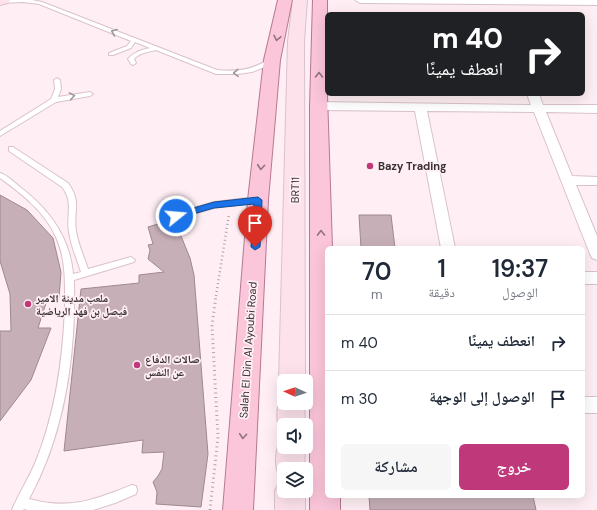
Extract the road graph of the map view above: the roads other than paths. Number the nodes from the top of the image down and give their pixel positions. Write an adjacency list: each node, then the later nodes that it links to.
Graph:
1 (4, 0): 7 (main road)
2 (285, 0): 16 (main road, Salah El Din Al Ayoubi Road, one-way to 16)
3 (300, 0): 41 (main road, BRT11)
4 (320, 0): 13 (main road)
5 (360, 0): 6 (street)
6 (407, 0): 8 (street)
7 (0, 1): 12 (lane, one-way to 7)
8 (495, 1): 9 (street); 10 (street)
9 (593, 2): 11 (street)
10 (500, 12)
11 (597, 15)
12 (134, 40): 14 (lane); 15 (lane)
13 (323, 47): 22 (main road, one-way to 13)
14 (155, 48): 16 (lane, one-way to 14); 17 (lane)
15 (111, 54)
16 (272, 60): 31 (main road, Salah El Din Al Ayoubi Road, one-way to 31)
17 (133, 63)
18 (57, 80): 21 (lane)
19 (90, 94): 21 (lane, one-way to 19)
20 (534, 96): 24 (street)
21 (54, 100): 26 (lane)
22 (319, 106): 23 (street); 37 (main road, one-way to 22)
23 (420, 107): 24 (street); 33 (street)
24 (539, 108): 25 (street); 29 (street)
25 (597, 109)
26 (0, 134)
27 (11, 149): 36 (lane)
28 (0, 176): 38 (lane)
29 (568, 180): 30 (street); 34 (street)
30 (597, 181)
31 (258, 200): 32 (lane); 48 (main road, Salah El Din Al Ayoubi Road, one-way to 48)
32 (176, 216)
33 (448, 246)
34 (597, 254)
35 (131, 260): 36 (lane)
36 (85, 272): 38 (lane)
37 (324, 276): 50 (main road)
38 (70, 278): 46 (lane)
39 (585, 278): 40 (street)
40 (597, 278)
41 (292, 374)
42 (585, 405): 43 (street)
43 (597, 405)
44 (132, 490): 47 (lane)
45 (290, 498): 49 (main road)
46 (20, 506): 47 (lane)
47 (64, 510)
48 (238, 510)
49 (290, 510)
50 (325, 510)

